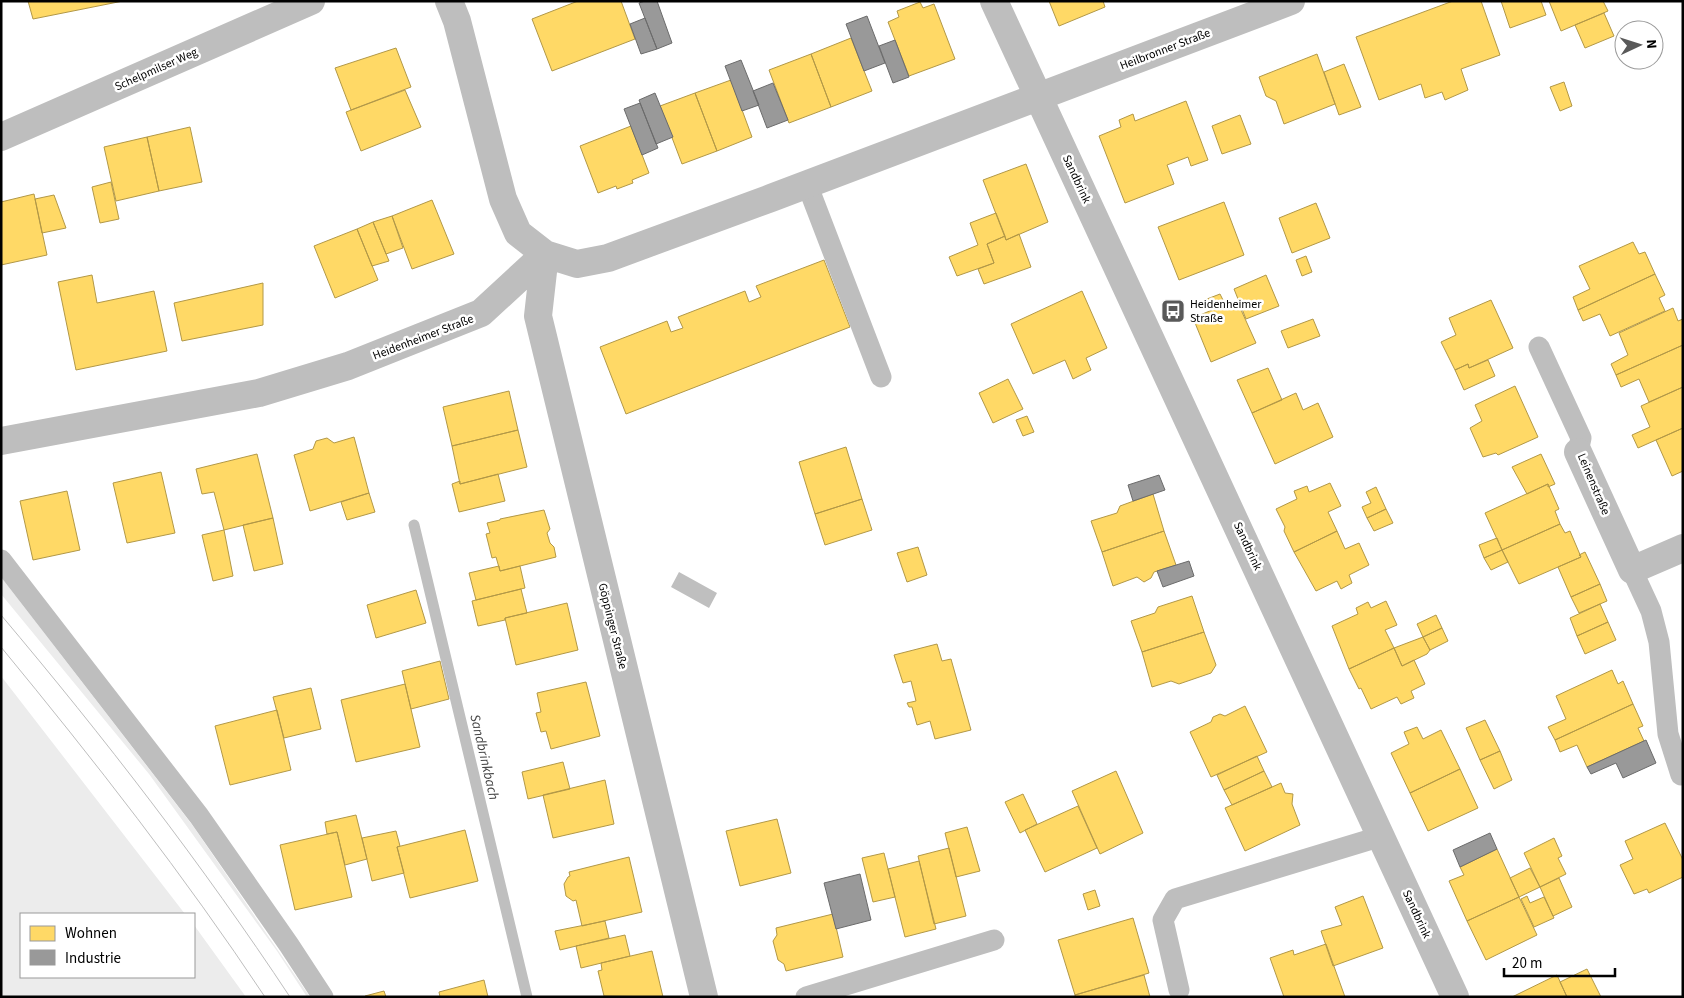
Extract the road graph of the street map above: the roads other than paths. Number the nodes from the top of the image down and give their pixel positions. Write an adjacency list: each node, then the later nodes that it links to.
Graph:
1 (311, 1): 6 (street, Schelpmilser Weg)
2 (449, 1): 8 (street)
3 (994, 1): 5 (street, Sandbrink)
4 (1291, 1): 5 (street, Heilbronner Straße)
5 (1039, 96): 7 (street); 17 (street, Sandbrink)
6 (1, 137)
7 (807, 184): 8 (street); 10 (lane)
8 (545, 254): 11 (street, Heidenheimer Straße); 21 (street, Göppinger Straße)
9 (1539, 347): 12 (lane, Leinenstraße)
10 (881, 377)
11 (1, 441)
12 (1578, 452): 15 (street, Leinenstraße)
13 (1683, 548): 15 (street)
14 (1, 560): 20 (lane)
15 (1632, 570): 16 (lane)
16 (1682, 774)
17 (1382, 836): 19 (lane); 23 (street, Sandbrink)
18 (994, 940): 22 (lane)
19 (1179, 990)
20 (322, 997)
21 (704, 997)
22 (806, 997)
23 (1455, 997)

